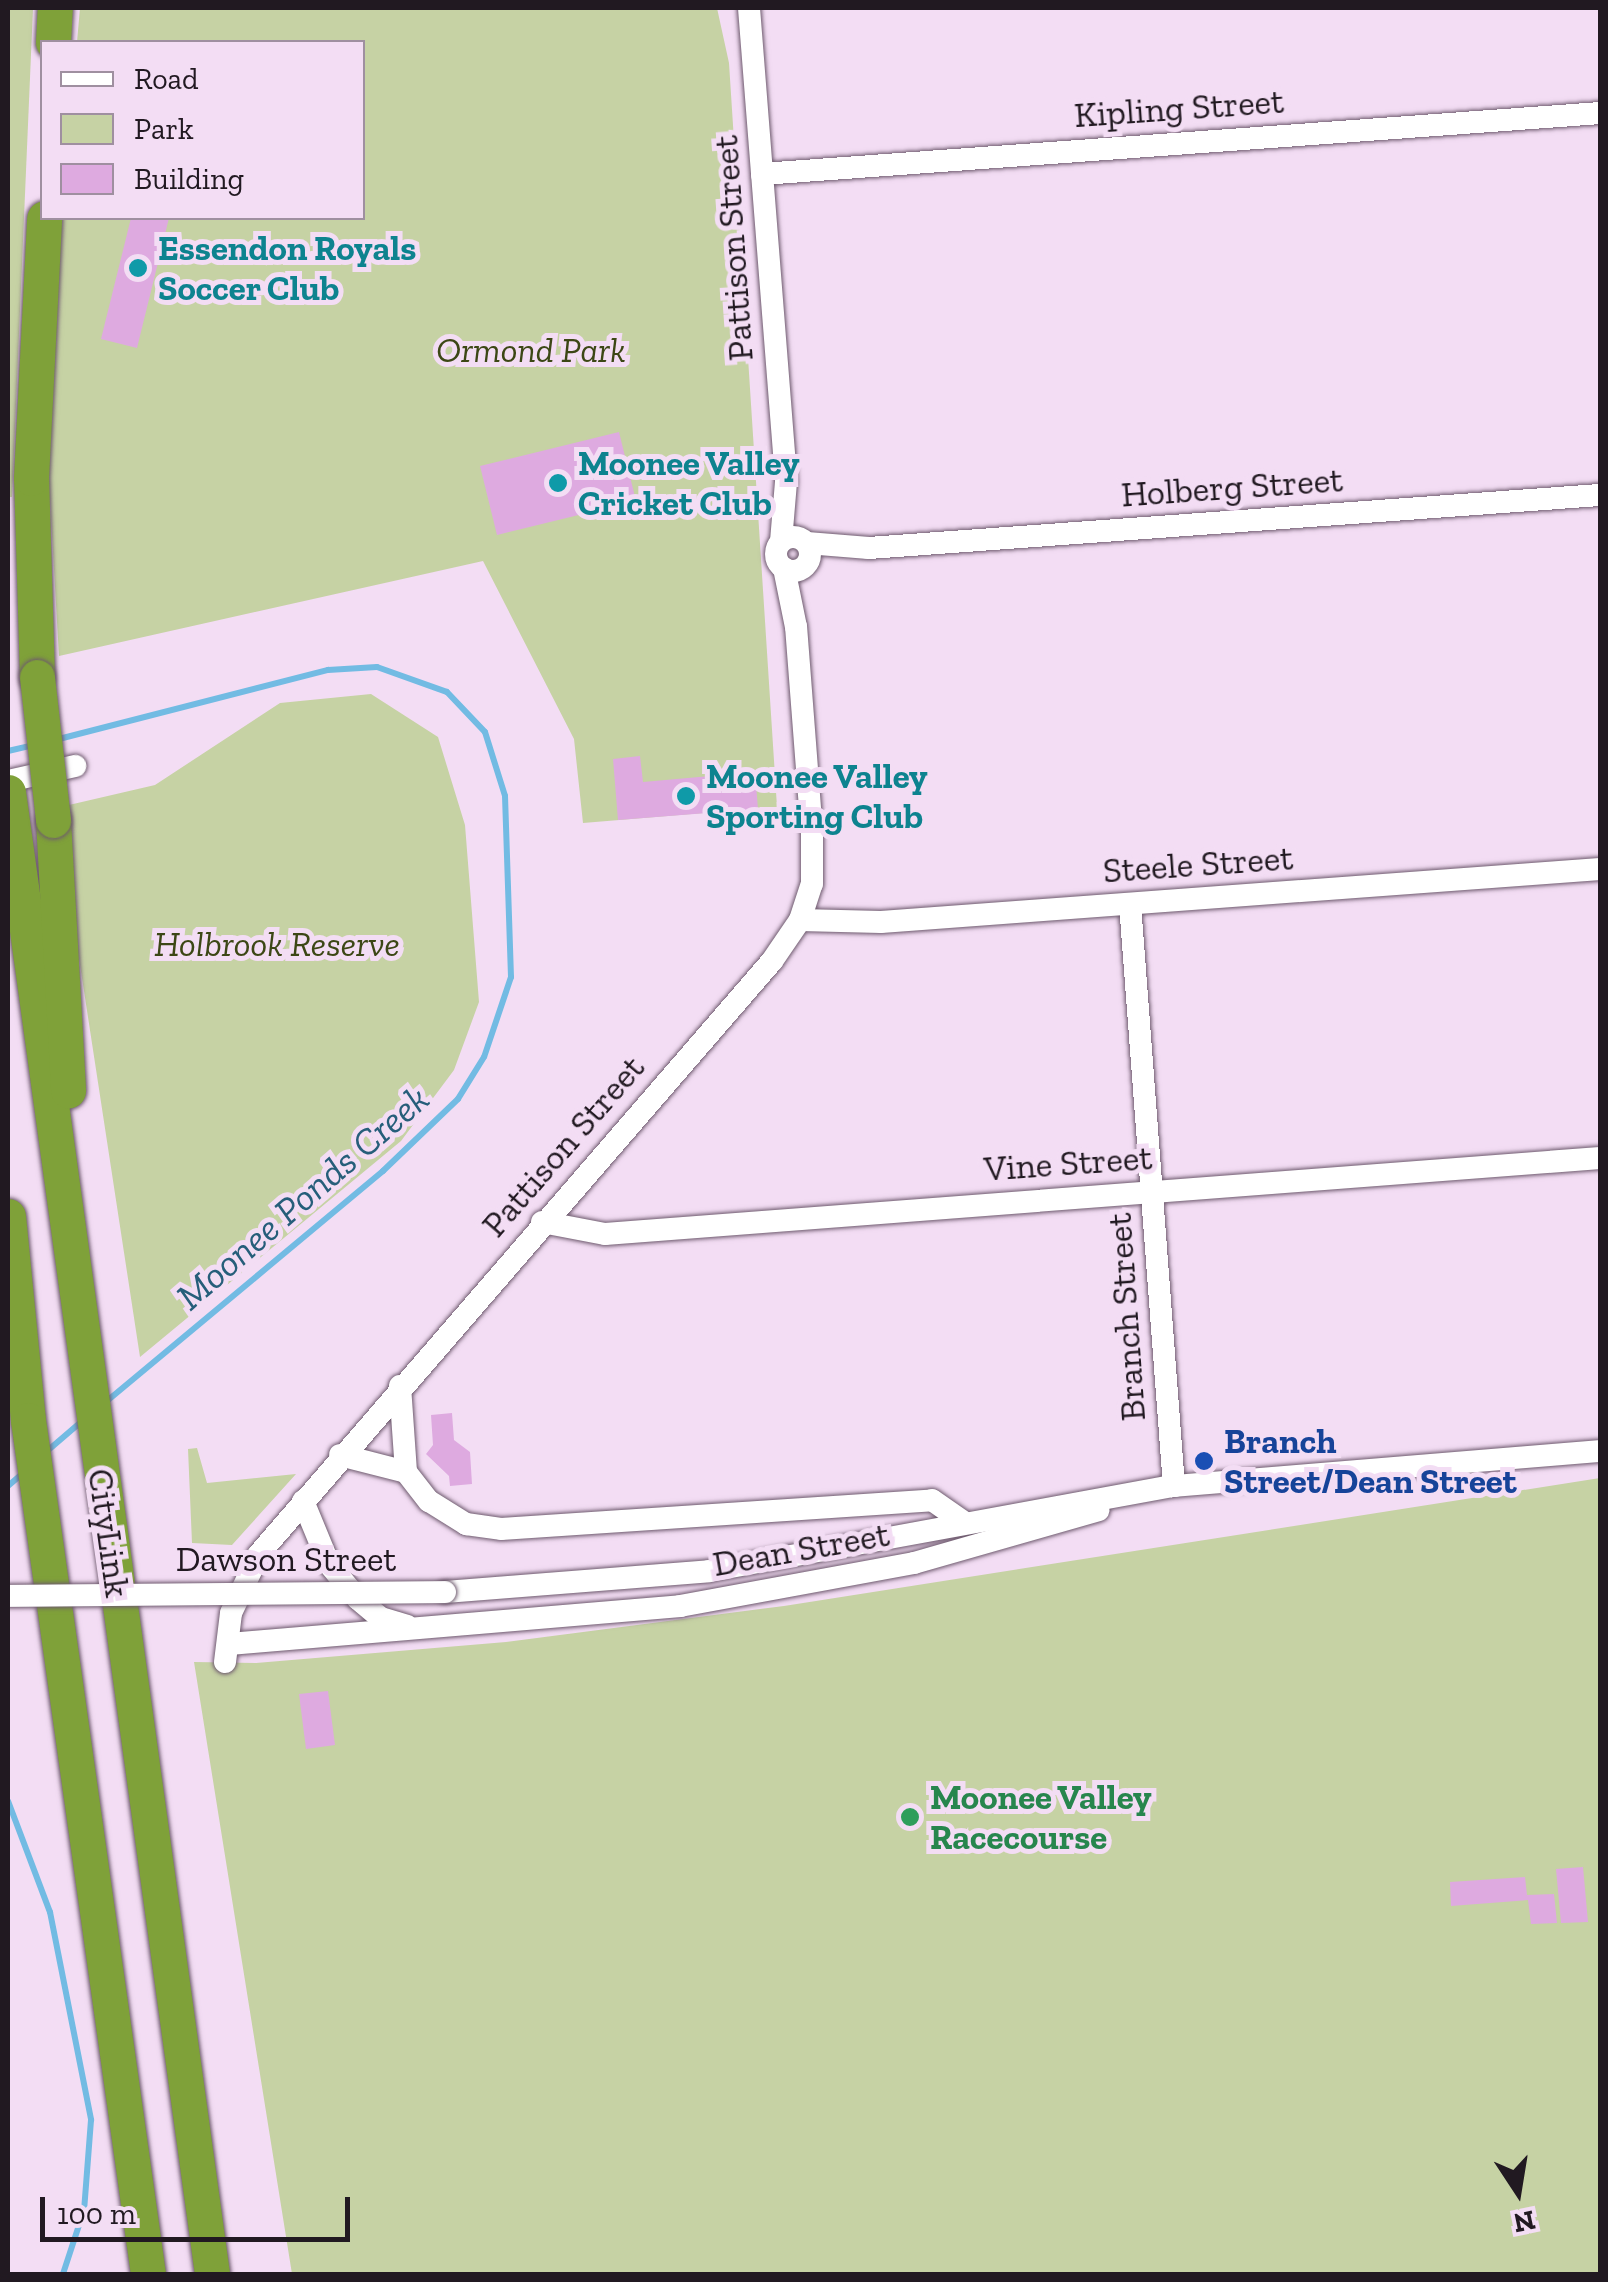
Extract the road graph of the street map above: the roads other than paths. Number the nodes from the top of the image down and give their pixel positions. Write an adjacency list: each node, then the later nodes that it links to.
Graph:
1 (55, 8): 3 (highway)
2 (749, 8): 5 (street, Pattison Street)
3 (53, 40)
4 (1600, 112): 5 (street, Kipling Street)
5 (762, 174): 8 (street, Pattison Street)
6 (44, 220): 19 (highway, bridge)
7 (1600, 495): 8 (street, Holberg Street)
8 (798, 554): 14 (street, Pattison Street)
9 (75, 766): 10 (street)
10 (8, 781)
11 (8, 792): 19 (highway, CityLink)
12 (1600, 869): 13 (street, Steele Street)
13 (1130, 904): 14 (street, Steele Street); 16 (street, Branch Street)
14 (800, 920): 18 (street, Pattison Street)
15 (1600, 1158): 16 (street, Vine Street)
16 (1152, 1192): 18 (street, Vine Street); 24 (street, Branch Street)
17 (8, 1216): 31 (highway, CityLink)
18 (542, 1222): 20 (street, Pattison Street)
19 (88, 1372): 32 (highway, CityLink)
20 (400, 1386): 22 (street, Pattison Street); 23 (street)
21 (1600, 1451): 24 (street, Dean Street)
22 (340, 1455): 23 (street); 25 (street, Pattison Street)
23 (406, 1472): 26 (street, Dean Street)
24 (1174, 1486): 26 (street, Dean Street); 29 (street, Dean Street)
25 (303, 1501): 29 (street, Dean Street); 30 (street, Pattison Street)
26 (965, 1523): 27 (street, Dean Street)
27 (445, 1592): 28 (street, Dawson Street, bridge)
28 (8, 1596)
29 (431, 1629): 30 (street, Dean Street)
30 (227, 1653)
31 (148, 2274)
32 (212, 2274)

